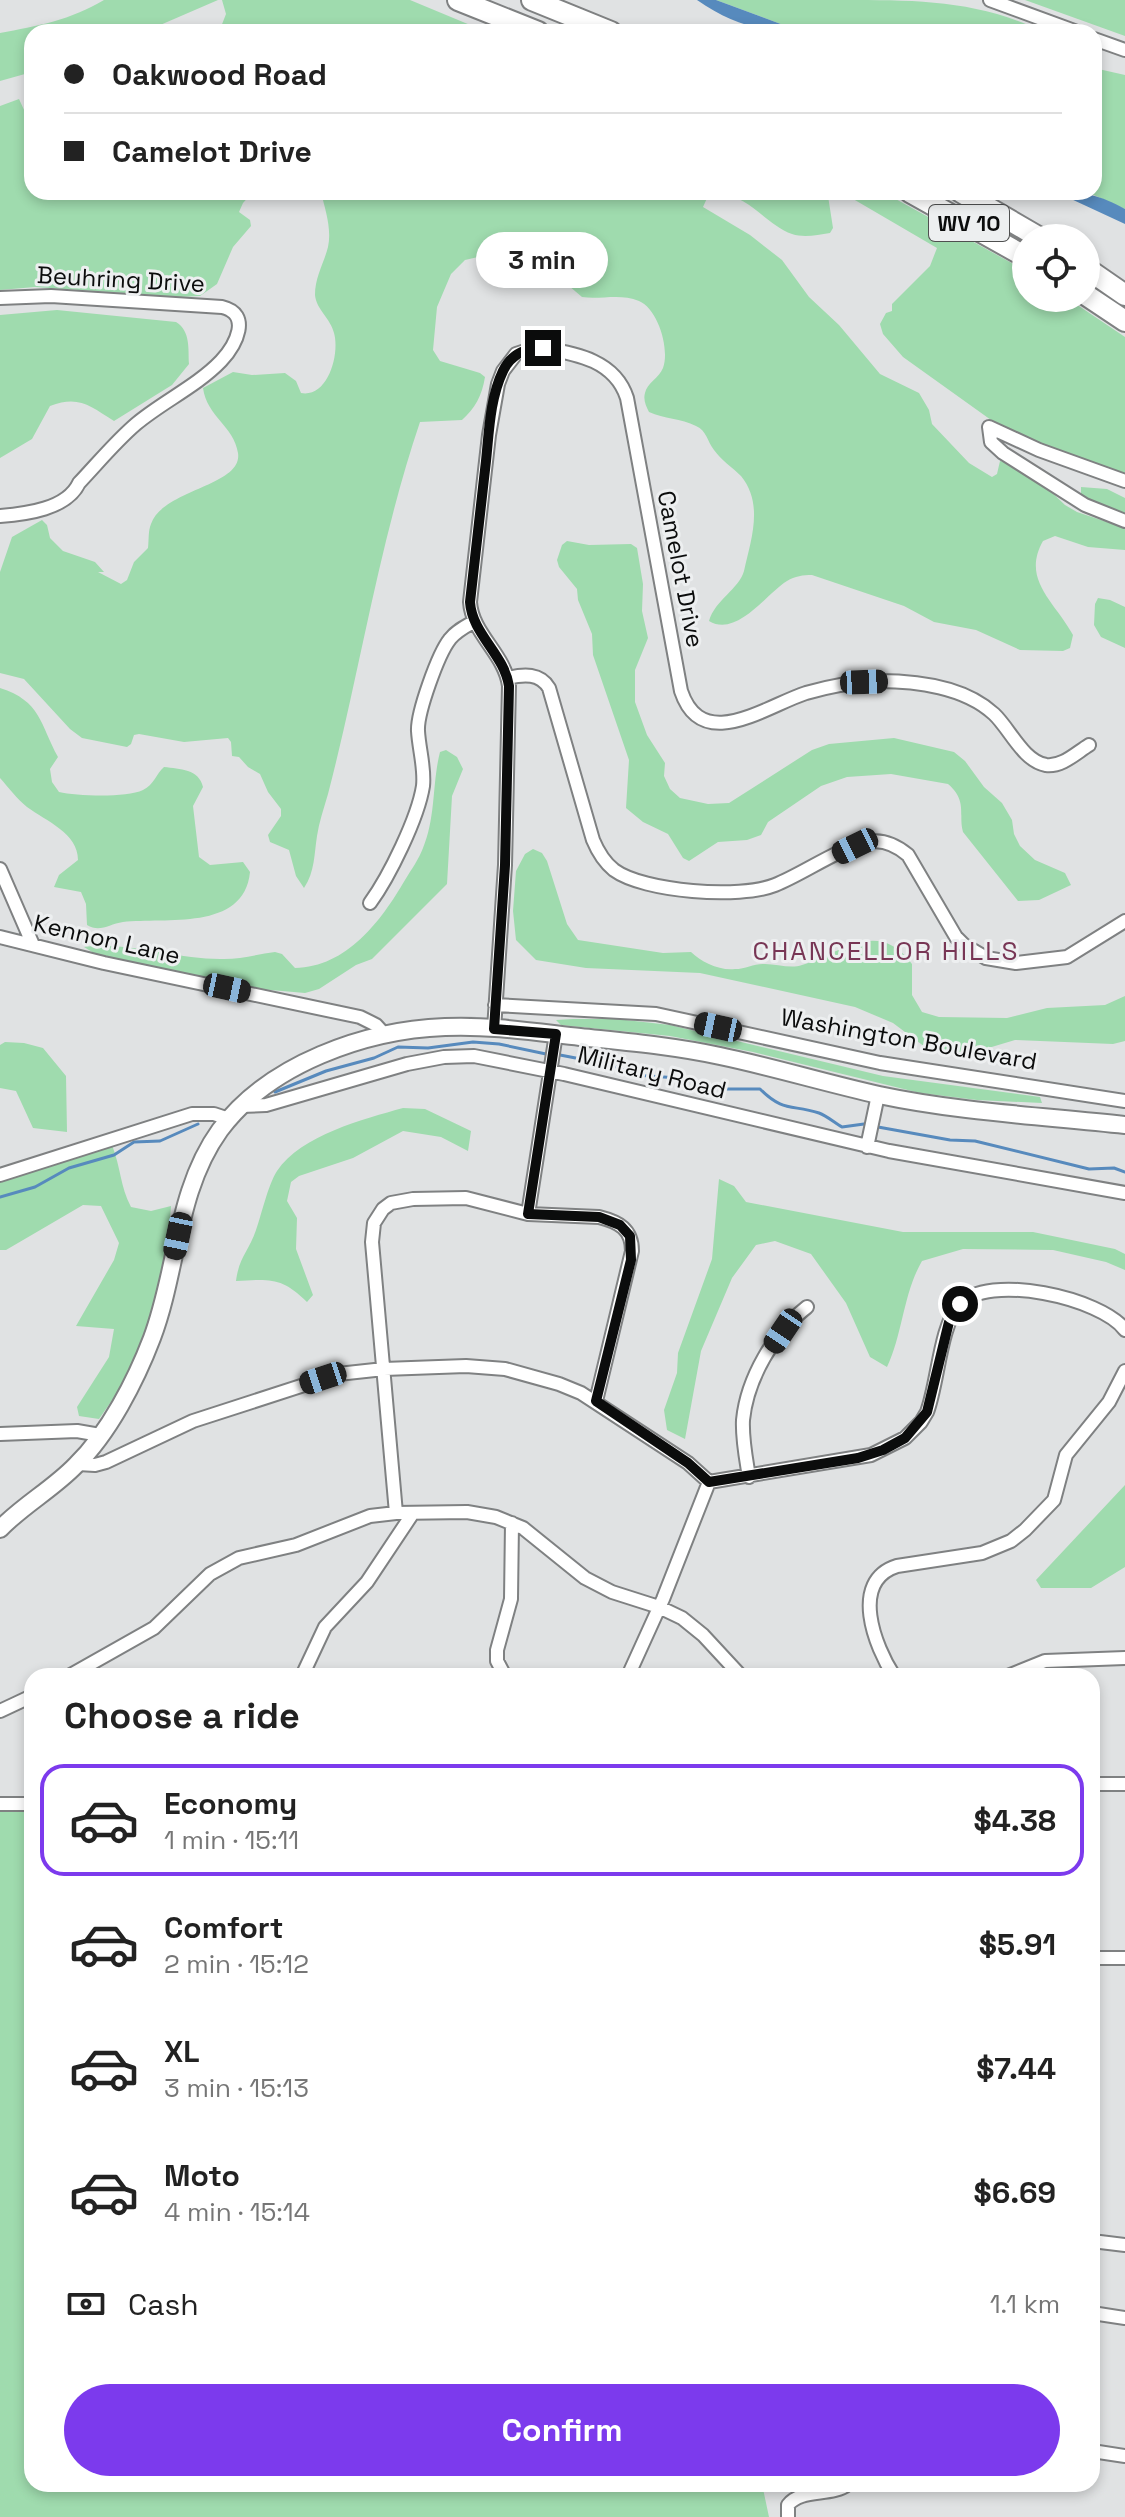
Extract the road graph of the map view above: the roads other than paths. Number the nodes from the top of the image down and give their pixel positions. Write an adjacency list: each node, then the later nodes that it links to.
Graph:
1 (458, 0): 4 (main road)
2 (532, 0): 5 (main road)
3 (990, 0): 6 (street)
4 (518, 24)
5 (591, 24)
6 (1055, 24)
7 (1102, 42): 8 (street)
8 (1125, 50)
9 (924, 200): 12 (main road, WV 10)
10 (975, 200): 11 (main road, WV 10)
11 (1016, 224)
12 (1012, 249)
13 (1100, 278): 14 (main road)
14 (1125, 295)
15 (0, 298): 19 (street, Beuhring Drive)
16 (1100, 304): 17 (main road)
17 (1125, 321)
18 (1125, 481): 20 (street)
19 (0, 516)
20 (1125, 521)
21 (475, 621): 22 (street); 23 (street, Camelot Drive); 25 (street)
22 (508, 678): 26 (street); 29 (street)
23 (1089, 745)
24 (0, 869): 28 (street)
25 (370, 903)
26 (1125, 921)
27 (0, 937): 28 (street, Kennon Lane)
28 (33, 945): 32 (street, Kennon Lane)
29 (495, 1005): 30 (street); 35 (street, Washington Boulevard)
30 (494, 1029): 31 (street); 32 (street)
31 (556, 1034): 33 (street); 34 (street)
32 (386, 1036): 36 (street)
33 (550, 1071): 36 (street, Military Road); 39 (street, Military Road); 42 (street)
34 (878, 1095): 38 (street); 39 (street)
35 (1125, 1101)
36 (240, 1106): 37 (street)
37 (229, 1119): 40 (street); 49 (street)
38 (1125, 1125)
39 (867, 1147): 41 (street, Military Road)
40 (0, 1175)
41 (1125, 1193)
42 (528, 1214): 45 (street); 47 (street)
43 (807, 1307): 51 (street)
44 (1125, 1330): 51 (street)
45 (384, 1369): 47 (street); 50 (street); 53 (street)
46 (1125, 1371): 66 (street)
47 (596, 1401): 52 (street)
48 (0, 1434): 49 (street)
49 (100, 1435): 50 (street)
50 (78, 1464): 57 (street)
51 (749, 1477): 52 (street)
52 (709, 1482): 59 (street)
53 (396, 1513): 54 (street); 55 (street)
54 (413, 1513): 56 (street); 58 (street)
55 (382, 1514): 58 (street); 61 (street)
56 (512, 1523): 59 (street); 63 (street)
57 (0, 1529)
58 (398, 1537): 62 (street)
59 (659, 1607): 64 (street); 65 (street)
60 (1125, 1658): 67 (street)
61 (83, 1668)
62 (306, 1668)
63 (501, 1668)
64 (632, 1668)
65 (733, 1668)
66 (889, 1668)
67 (1028, 1668)
68 (24, 1700): 69 (street)
69 (0, 1711)
70 (1100, 1784): 71 (street)
71 (1125, 1784)
72 (0, 1804): 73 (street)
73 (24, 1804)
74 (1100, 1958): 75 (street)
75 (1125, 1958)
76 (1100, 2242): 77 (street)
77 (1125, 2245)
78 (1100, 2314): 79 (street)
79 (1125, 2318)
80 (1100, 2452): 81 (street)
81 (1125, 2456)
82 (826, 2492): 83 (street)
83 (788, 2517)

